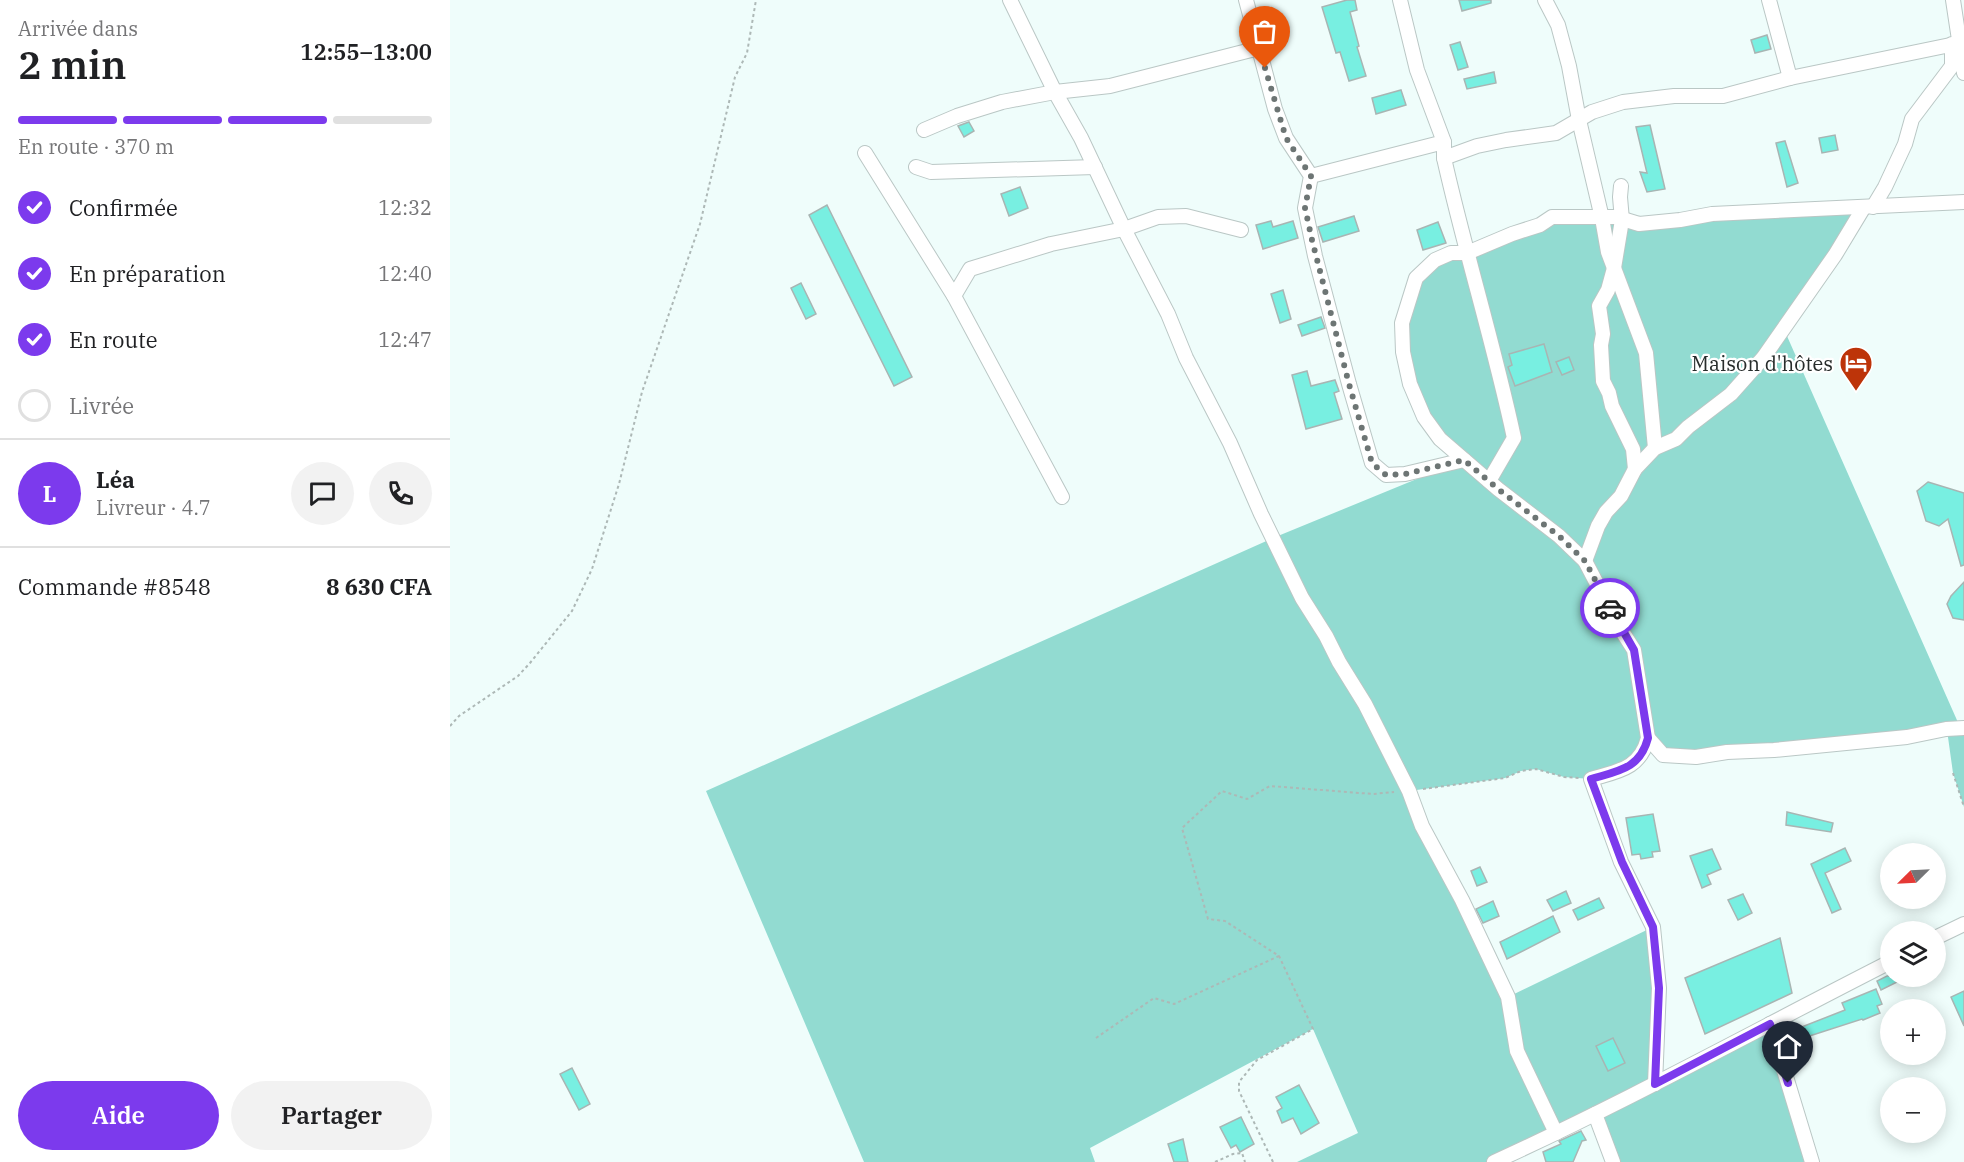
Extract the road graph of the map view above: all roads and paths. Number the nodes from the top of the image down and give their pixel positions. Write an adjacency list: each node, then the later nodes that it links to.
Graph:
1 (756, 0): 37 (path)
2 (1010, 0): 12 (street)
3 (1246, 0): 9 (street)
4 (1400, 0): 15 (street)
5 (1545, 0): 13 (street)
6 (1769, 0): 11 (street)
7 (1953, 0): 8 (street)
8 (1956, 44): 10 (street); 11 (street); 23 (street)
9 (1259, 48): 12 (street); 20 (street)
10 (1964, 73)
11 (1790, 78): 13 (street)
12 (1055, 92): 14 (street); 19 (street)
13 (1579, 120): 17 (street); 24 (street)
14 (924, 130)
15 (1444, 142): 17 (street); 20 (street)
16 (865, 153): 30 (street)
17 (1444, 158): 28 (street)
18 (916, 167): 19 (street)
19 (1095, 167): 26 (street)
20 (1311, 176): 32 (street)
21 (1621, 186): 25 (street)
22 (1964, 202): 23 (street)
23 (1869, 207): 25 (street); 31 (street)
24 (1602, 218): 25 (street); 28 (street); 29 (street)
25 (1622, 220): 29 (street)
26 (1124, 229): 27 (street); 30 (street); 42 (street)
27 (1241, 230)
28 (1467, 253): 32 (street); 34 (street)
29 (1614, 268): 31 (street); 33 (street)
30 (954, 296): 35 (street)
31 (1655, 448): 33 (street)
32 (1464, 460): 34 (street)
33 (1635, 469): 36 (street)
34 (1488, 481): 36 (street)
35 (1062, 496)
36 (1585, 561): 39 (street)
37 (450, 726)
38 (1964, 728): 39 (street)
39 (1648, 738): 41 (street)
40 (1953, 773): 43 (path)
41 (1591, 779): 42 (path); 50 (street)
42 (1409, 791): 46 (path); 52 (street)
43 (1964, 807)
44 (1964, 924): 45 (street)
45 (1946, 933)
46 (1278, 956): 49 (path); 55 (path)
47 (1880, 967): 48 (street)
48 (1770, 1024): 50 (street); 58 (street)
49 (1096, 1038)
50 (1655, 1084): 51 (street)
51 (1595, 1114): 52 (street); 57 (street)
52 (1557, 1133): 56 (street)
53 (1215, 1162): 54 (path)
54 (1245, 1162)
55 (1273, 1162)
56 (1494, 1162)
57 (1613, 1162)
58 (1812, 1162)

